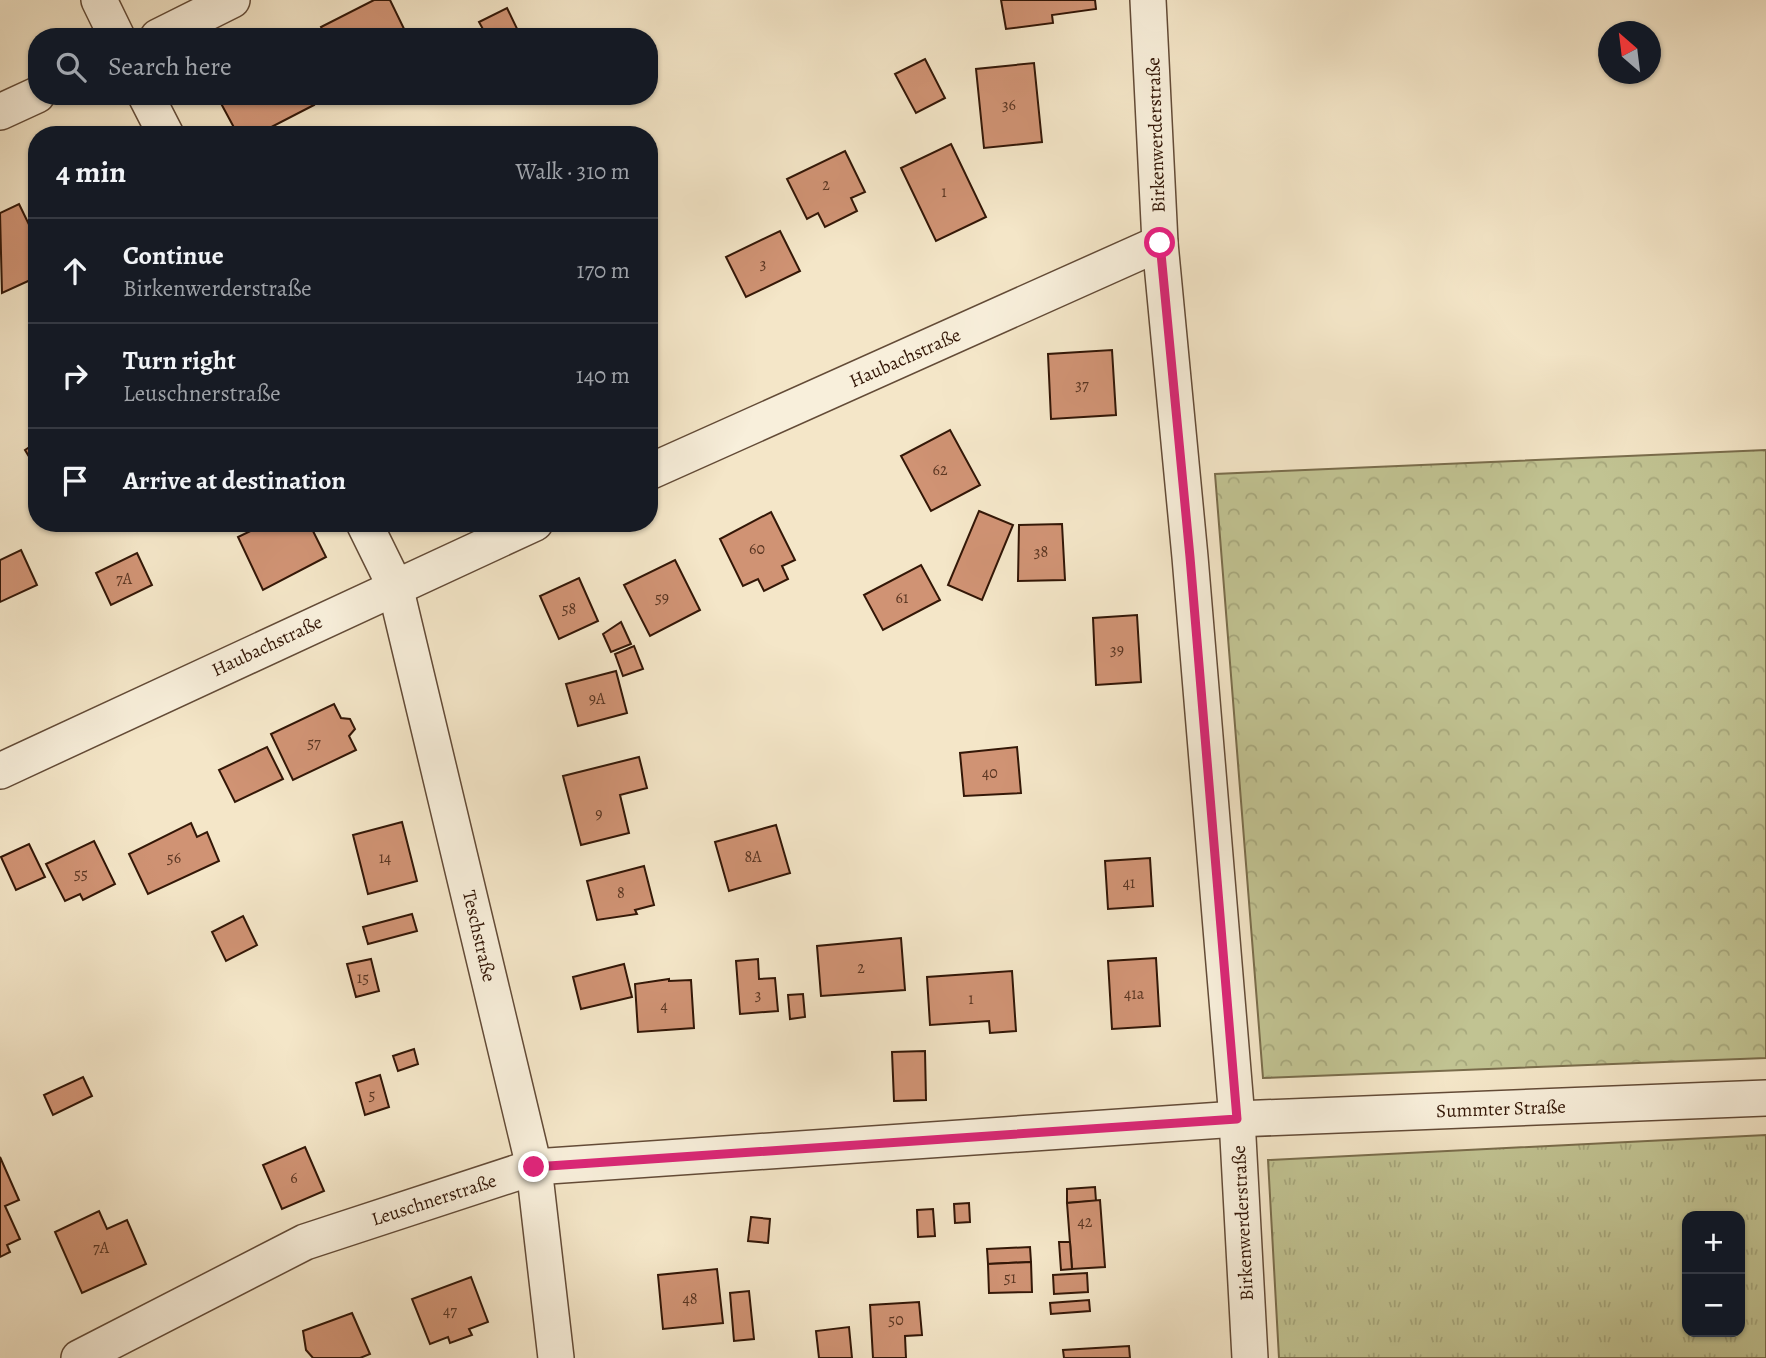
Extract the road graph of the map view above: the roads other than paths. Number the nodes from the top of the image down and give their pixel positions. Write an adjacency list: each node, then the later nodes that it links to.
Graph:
1 (99, 0): 4 (street)
2 (232, 0): 5 (street)
3 (1148, 0): 10 (street, Birkenwerderstraße)
4 (113, 28)
5 (176, 28)
6 (28, 99): 8 (street)
7 (151, 105): 9 (street)
8 (0, 112)
9 (161, 126)
10 (1160, 243): 11 (street, Haubachstraße); 17 (street, Birkenwerderstraße)
11 (658, 468)
12 (369, 532): 14 (street, Teschstraße)
13 (515, 532): 14 (street, Haubachstraße)
14 (396, 586): 15 (street, Haubachstraße); 18 (street, Teschstraße)
15 (0, 771)
16 (1766, 1098): 17 (street, Summter Straße)
17 (1237, 1119): 18 (street, Leuschnerstraße); 21 (street, Birkenwerderstraße)
18 (534, 1167): 19 (street, Leuschnerstraße); 20 (street, Teschstraße)
19 (79, 1358)
20 (556, 1358)
21 (1250, 1358)

